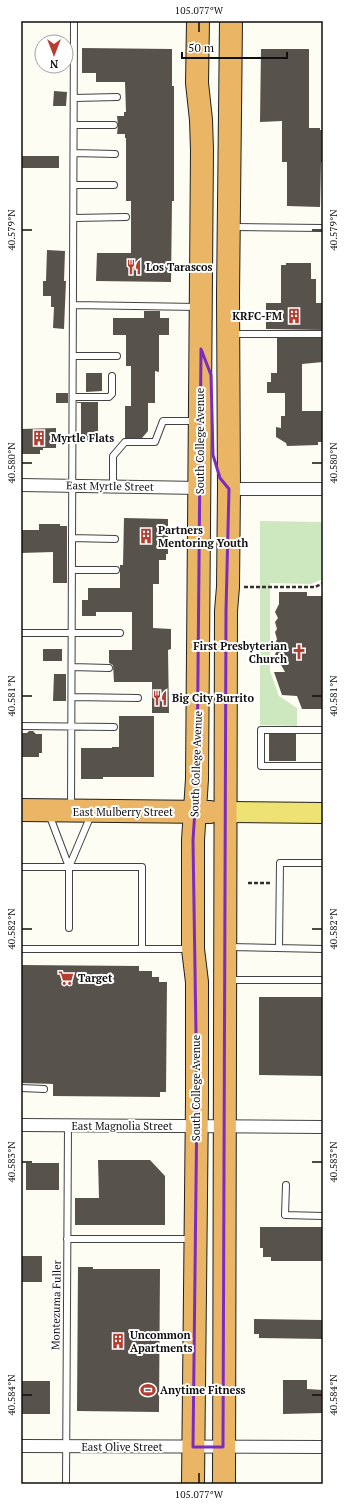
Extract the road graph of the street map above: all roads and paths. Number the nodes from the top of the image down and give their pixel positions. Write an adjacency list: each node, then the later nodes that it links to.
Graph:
1 (74, 21): 5 (lane)
2 (198, 21): 17 (highway, South College Avenue)
3 (231, 21): 14 (highway)
4 (117, 97): 5 (lane)
5 (74, 98): 6 (lane)
6 (74, 125): 7 (lane); 8 (lane)
7 (114, 125)
8 (74, 153): 9 (lane); 10 (lane)
9 (115, 154)
10 (74, 185): 11 (lane); 13 (lane)
11 (114, 185)
12 (126, 217): 13 (lane)
13 (74, 218): 16 (lane)
14 (229, 227): 15 (lane); 18 (highway)
15 (323, 228)
16 (73, 305): 17 (lane); 21 (lane)
17 (200, 307): 20 (highway, South College Avenue)
18 (228, 334): 19 (lane); 30 (highway)
19 (323, 334)
20 (201, 349): 25 (highway, South College Avenue); 30 (highway)
21 (73, 356): 22 (lane); 24 (lane)
22 (117, 356)
23 (112, 376): 24 (lane)
24 (73, 397): 27 (lane)
25 (200, 421): 28 (lane); 29 (highway, South College Avenue)
26 (21, 486): 27 (street, East Myrtle Street)
27 (72, 486): 28 (street, East Myrtle Street); 32 (lane)
28 (113, 486): 29 (street, East Myrtle Street)
29 (200, 488): 38 (highway); 54 (highway, South College Avenue)
30 (229, 489): 31 (street); 37 (highway)
31 (323, 489)
32 (72, 538): 33 (lane); 34 (lane)
33 (115, 539)
34 (72, 570): 35 (lane); 40 (lane)
35 (116, 570)
36 (323, 583): 37 (path)
37 (228, 587): 38 (highway)
38 (226, 611): 55 (highway)
39 (21, 633): 40 (lane)
40 (72, 633): 41 (lane); 42 (lane)
41 (120, 633)
42 (72, 667): 43 (lane); 44 (lane)
43 (109, 668)
44 (72, 697): 45 (lane); 47 (lane)
45 (138, 698)
46 (21, 726): 47 (lane)
47 (71, 726): 48 (lane); 53 (lane)
48 (114, 727)
49 (323, 730): 50 (lane)
50 (323, 766)
51 (21, 810): 52 (highway, East Mulberry Street)
52 (48, 810): 53 (highway, East Mulberry Street); 59 (lane)
53 (82, 812): 54 (highway, East Mulberry Street); 59 (lane)
54 (194, 812): 55 (highway, East Mulberry Street); 67 (highway, South College Avenue)
55 (226, 812): 56 (main road); 63 (highway)
56 (323, 813)
57 (323, 863): 61 (lane)
58 (21, 867): 59 (lane)
59 (69, 867): 62 (lane); 66 (lane)
60 (248, 883): 61 (path)
61 (279, 884): 64 (lane)
62 (69, 928)
63 (226, 947): 64 (lane); 69 (highway)
64 (279, 948): 68 (lane)
65 (21, 949): 66 (lane)
66 (142, 949): 67 (lane)
67 (192, 949): 75 (highway, South College Avenue)
68 (323, 949)
69 (225, 980): 70 (lane); 76 (highway)
70 (323, 980)
71 (21, 1088): 72 (lane)
72 (44, 1089)
73 (21, 1125): 74 (street, East Magnolia Street)
74 (68, 1126): 75 (street, East Magnolia Street); 80 (lane, Montezuma Fuller)
75 (196, 1127): 76 (street, East Magnolia Street); 81 (highway, South College Avenue)
76 (224, 1127): 77 (street, East Magnolia Street); 85 (highway)
77 (323, 1127)
78 (286, 1185): 79 (lane)
79 (323, 1216)
80 (67, 1239): 81 (lane); 83 (lane, Montezuma Fuller)
81 (195, 1239): 84 (highway, South College Avenue)
82 (21, 1446): 83 (street, East Olive Street)
83 (65, 1446): 84 (street, East Olive Street); 87 (lane, Montezuma Fuller)
84 (193, 1447): 85 (street, East Olive Street); 88 (highway, South College Avenue)
85 (223, 1447): 86 (street, East Olive Street); 89 (highway)
86 (323, 1447)
87 (66, 1484)
88 (193, 1484)
89 (224, 1484)

